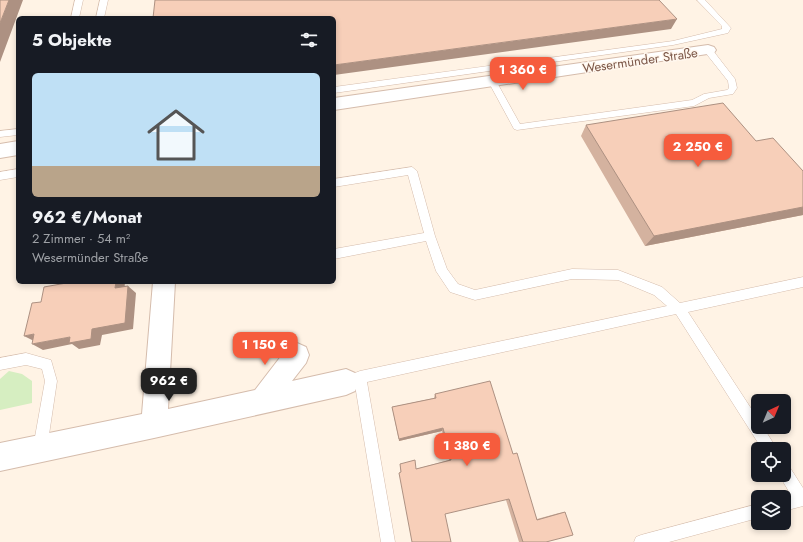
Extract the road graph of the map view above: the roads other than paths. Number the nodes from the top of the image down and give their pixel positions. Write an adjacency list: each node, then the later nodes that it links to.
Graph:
1 (80, 0): 4 (lane)
2 (104, 0): 5 (lane)
3 (701, 0): 8 (lane)
4 (75, 16)
5 (100, 16)
6 (708, 50): 7 (street, Wesermünder Straße); 7 (lane)
7 (492, 81): 9 (street, Wesermünder Straße)
8 (336, 90)
9 (336, 104)
10 (16, 132): 11 (lane)
11 (0, 134)
12 (16, 148): 13 (street)
13 (0, 151)
14 (16, 172): 15 (lane)
15 (0, 176)
16 (336, 184): 17 (lane)
17 (430, 236): 18 (lane); 21 (lane)
18 (336, 254)
19 (803, 282): 21 (lane)
20 (164, 284): 26 (street)
21 (679, 309): 24 (lane); 27 (lane)
22 (297, 355): 25 (street)
23 (0, 364): 28 (lane)
24 (353, 379): 25 (street); 34 (lane)
25 (263, 400): 26 (street)
26 (154, 425): 28 (street)
27 (765, 442)
28 (39, 449): 29 (street)
29 (0, 457)
30 (791, 481): 31 (lane)
31 (803, 499): 32 (lane)
32 (791, 502)
33 (751, 513): 35 (lane)
34 (388, 542)
35 (641, 542)

